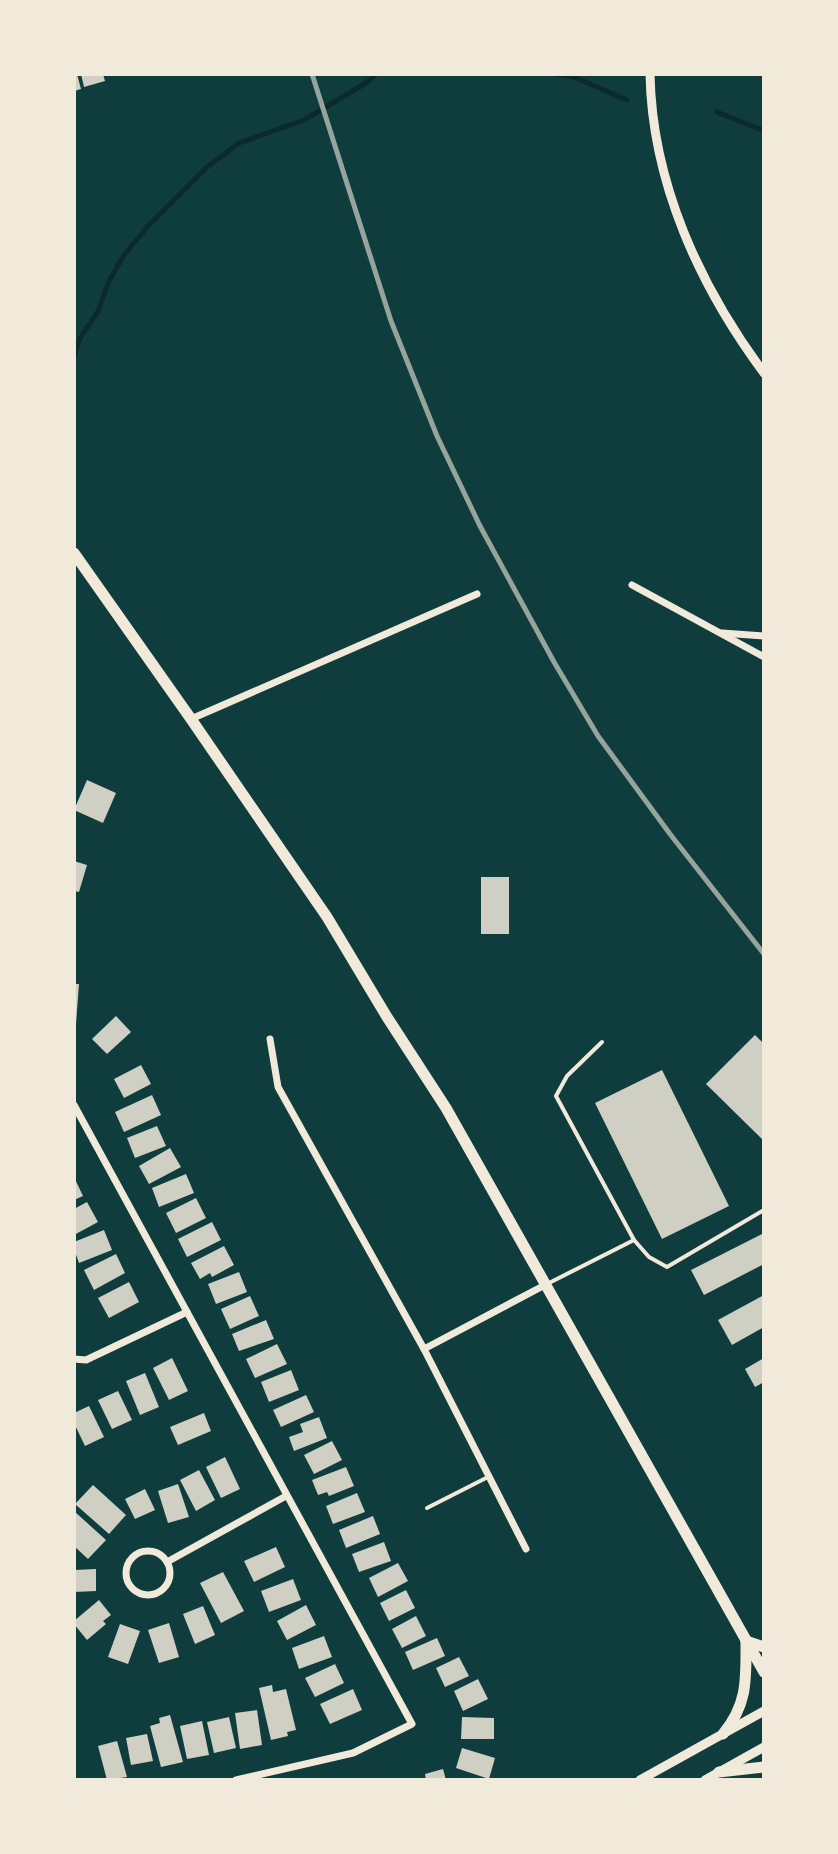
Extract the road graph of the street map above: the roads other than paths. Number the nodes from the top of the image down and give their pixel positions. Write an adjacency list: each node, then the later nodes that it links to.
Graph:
1 (650, 74): 2 (street)
2 (764, 373)
3 (74, 553): 9 (main road)
4 (632, 585): 6 (street)
5 (477, 594): 9 (street)
6 (719, 632): 7 (street); 8 (street)
7 (764, 636)
8 (764, 657)
9 (191, 719): 15 (main road)
10 (270, 1039): 17 (street)
11 (602, 1042): 14 (lane)
12 (74, 1105): 16 (street)
13 (764, 1210): 14 (lane)
14 (634, 1240): 15 (lane)
15 (545, 1285): 17 (street); 24 (main road)
16 (187, 1312): 18 (street); 20 (street)
17 (424, 1349): 19 (street)
18 (74, 1359)
19 (490, 1476): 21 (lane); 22 (street)
20 (286, 1496): 23 (street); 32 (street)
21 (427, 1508)
22 (526, 1549)
23 (167, 1562): 23 (street)
24 (746, 1641): 25 (main road); 26 (main road); 28 (main road)
25 (764, 1647)
26 (764, 1672)
27 (764, 1711): 28 (street)
28 (723, 1734): 33 (street)
29 (764, 1747): 31 (street)
30 (764, 1767): 31 (main road)
31 (719, 1772): 34 (street)
32 (236, 1780)
33 (640, 1780)
34 (705, 1780)

